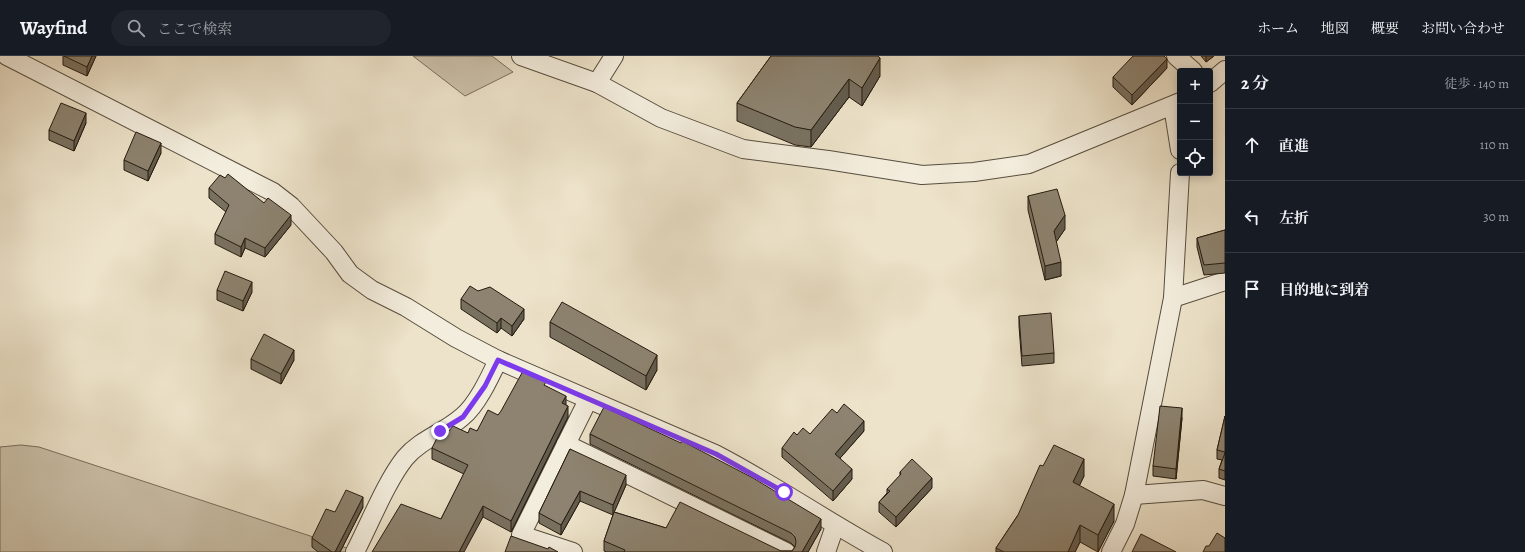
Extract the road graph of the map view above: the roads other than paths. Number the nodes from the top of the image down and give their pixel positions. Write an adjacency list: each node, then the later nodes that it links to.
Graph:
1 (7, 56): 13 (street)
2 (521, 56): 8 (street)
3 (614, 56): 8 (street)
4 (1176, 56): 5 (street)
5 (1190, 68)
6 (1225, 70): 7 (street)
7 (1213, 80)
8 (597, 83): 9 (street)
9 (1177, 104)
10 (1180, 176): 12 (street)
11 (1225, 281): 12 (street)
12 (1173, 298): 16 (street)
13 (498, 360): 14 (street); 19 (street)
14 (588, 400): 15 (street); 18 (street)
15 (566, 444): 20 (street); 21 (street)
16 (1134, 495): 17 (street); 24 (street)
17 (1225, 496)
18 (835, 526): 22 (street); 23 (street)
19 (355, 552)
20 (573, 552)
21 (786, 552)
22 (826, 552)
23 (883, 552)
24 (1111, 552)

